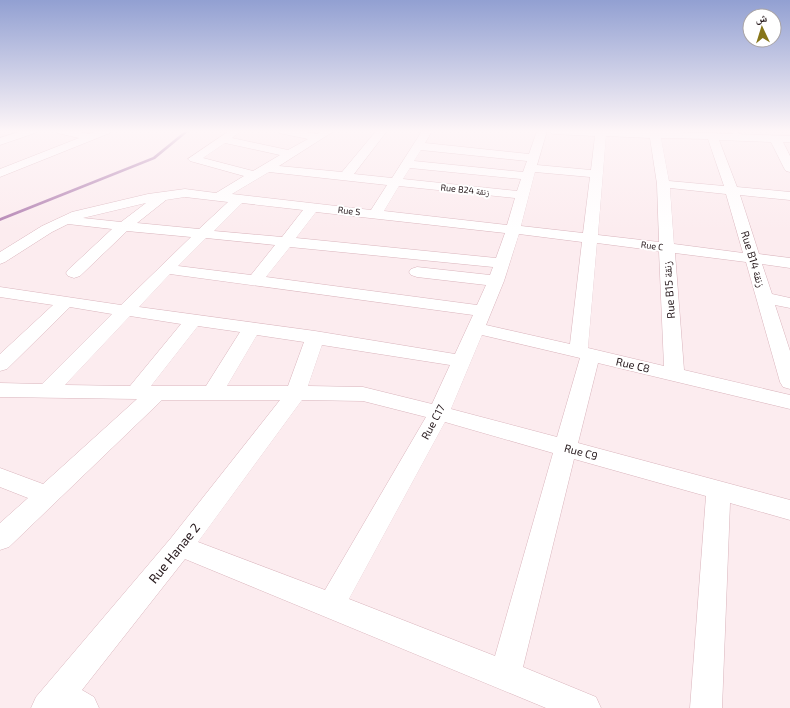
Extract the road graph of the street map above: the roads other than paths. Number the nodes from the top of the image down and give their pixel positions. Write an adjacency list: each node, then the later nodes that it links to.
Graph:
1 (22, 164): 14 (street)
2 (214, 164): 15 (street)
3 (272, 164): 13 (street)
4 (356, 164): 17 (street)
5 (406, 164): 18 (street)
6 (408, 164): 12 (street)
7 (515, 164): 12 (street)
8 (532, 164): 12 (street, Rue C17)
9 (597, 164): 16 (street)
10 (660, 164): 19 (street, Rue B15 زنقة)
11 (722, 164): 20 (street, Rue B14 زنقة)
12 (531, 167): 16 (street); 22 (street, Rue C17)
13 (265, 168): 15 (street); 17 (street, Rue B24 زنقة)
14 (0, 173)
15 (254, 174): 23 (street)
16 (596, 174): 32 (street)
17 (346, 177): 18 (street, Rue B24 زنقة)
18 (394, 182): 22 (street, Rue B24 زنقة); 27 (street)
19 (663, 184): 20 (street); 34 (street, Rue B15 زنقة)
20 (732, 190): 24 (street); 35 (street, Rue B14 زنقة)
21 (164, 195): 23 (street, Rue S); 28 (street, Rue S); 29 (street)
22 (522, 195): 30 (street, Rue C17)
23 (220, 196): 25 (street, Rue S)
24 (790, 196)
25 (240, 198): 26 (street, Rue S); 31 (street)
26 (313, 207): 27 (street, Rue S); 33 (street)
27 (375, 214): 30 (street, Rue S)
28 (65, 220): 29 (street); 36 (street, Rue S)
29 (124, 226): 31 (street); 41 (street)
30 (513, 230): 32 (street, Rue C); 37 (street, Rue C17)
31 (204, 234): 33 (street); 39 (street)
32 (590, 238): 34 (street, Rue C); 54 (street)
33 (286, 241): 37 (street); 42 (street)
34 (666, 248): 35 (street, Rue C); 57 (street, Rue B15 زنقة)
35 (752, 258): 38 (street, Rue C); 45 (street, Rue B14 زنقة)
36 (0, 259)
37 (501, 263): 43 (street, Rue C17)
38 (790, 263)
39 (166, 269): 42 (street, Rue C8); 48 (street)
40 (417, 272): 43 (street)
41 (74, 273)
42 (255, 281): 49 (street, Rue C8)
43 (496, 281): 49 (street, Rue C17)
44 (4, 297): 46 (street)
45 (765, 298): 47 (street); 53 (street, Rue B14 زنقة)
46 (67, 301): 48 (street); 56 (street)
47 (790, 303)
48 (126, 310): 50 (street); 60 (street)
49 (480, 320): 54 (street, Rue C8); 55 (street, Rue C17)
50 (192, 321): 51 (street); 62 (street)
51 (251, 329): 52 (street); 61 (street)
52 (315, 337): 55 (street); 64 (street, Rue Hanae 2)
53 (784, 342): 58 (street, Rue B14 زنقة)
54 (584, 353): 57 (street, Rue C8); 67 (street)
55 (462, 361): 66 (street, Rue C17)
56 (0, 365)
57 (674, 375): 65 (street, Rue C8)
58 (790, 382)
59 (0, 390): 60 (street, Rue C9)
60 (48, 390): 62 (street, Rue C9)
61 (213, 392): 63 (street, Rue C9); 64 (street, Rue C9)
62 (135, 393): 63 (street, Rue C9)
63 (158, 393): 70 (street)
64 (296, 393): 66 (street, Rue C9); 73 (street, Rue Hanae 2)
65 (790, 402)
66 (439, 413): 67 (street, Rue C9); 74 (street, Rue C17)
67 (565, 448): 69 (street, Rue C9); 75 (street)
68 (0, 477): 70 (street)
69 (718, 490): 71 (street, Rue C9); 78 (street)
70 (47, 496): 72 (street)
71 (790, 510)
72 (0, 539)
73 (180, 546): 74 (street); 76 (street, Rue Hanae 2)
74 (331, 605): 75 (street)
75 (505, 676): 77 (street)
76 (62, 704)
77 (585, 708)
78 (706, 708)

